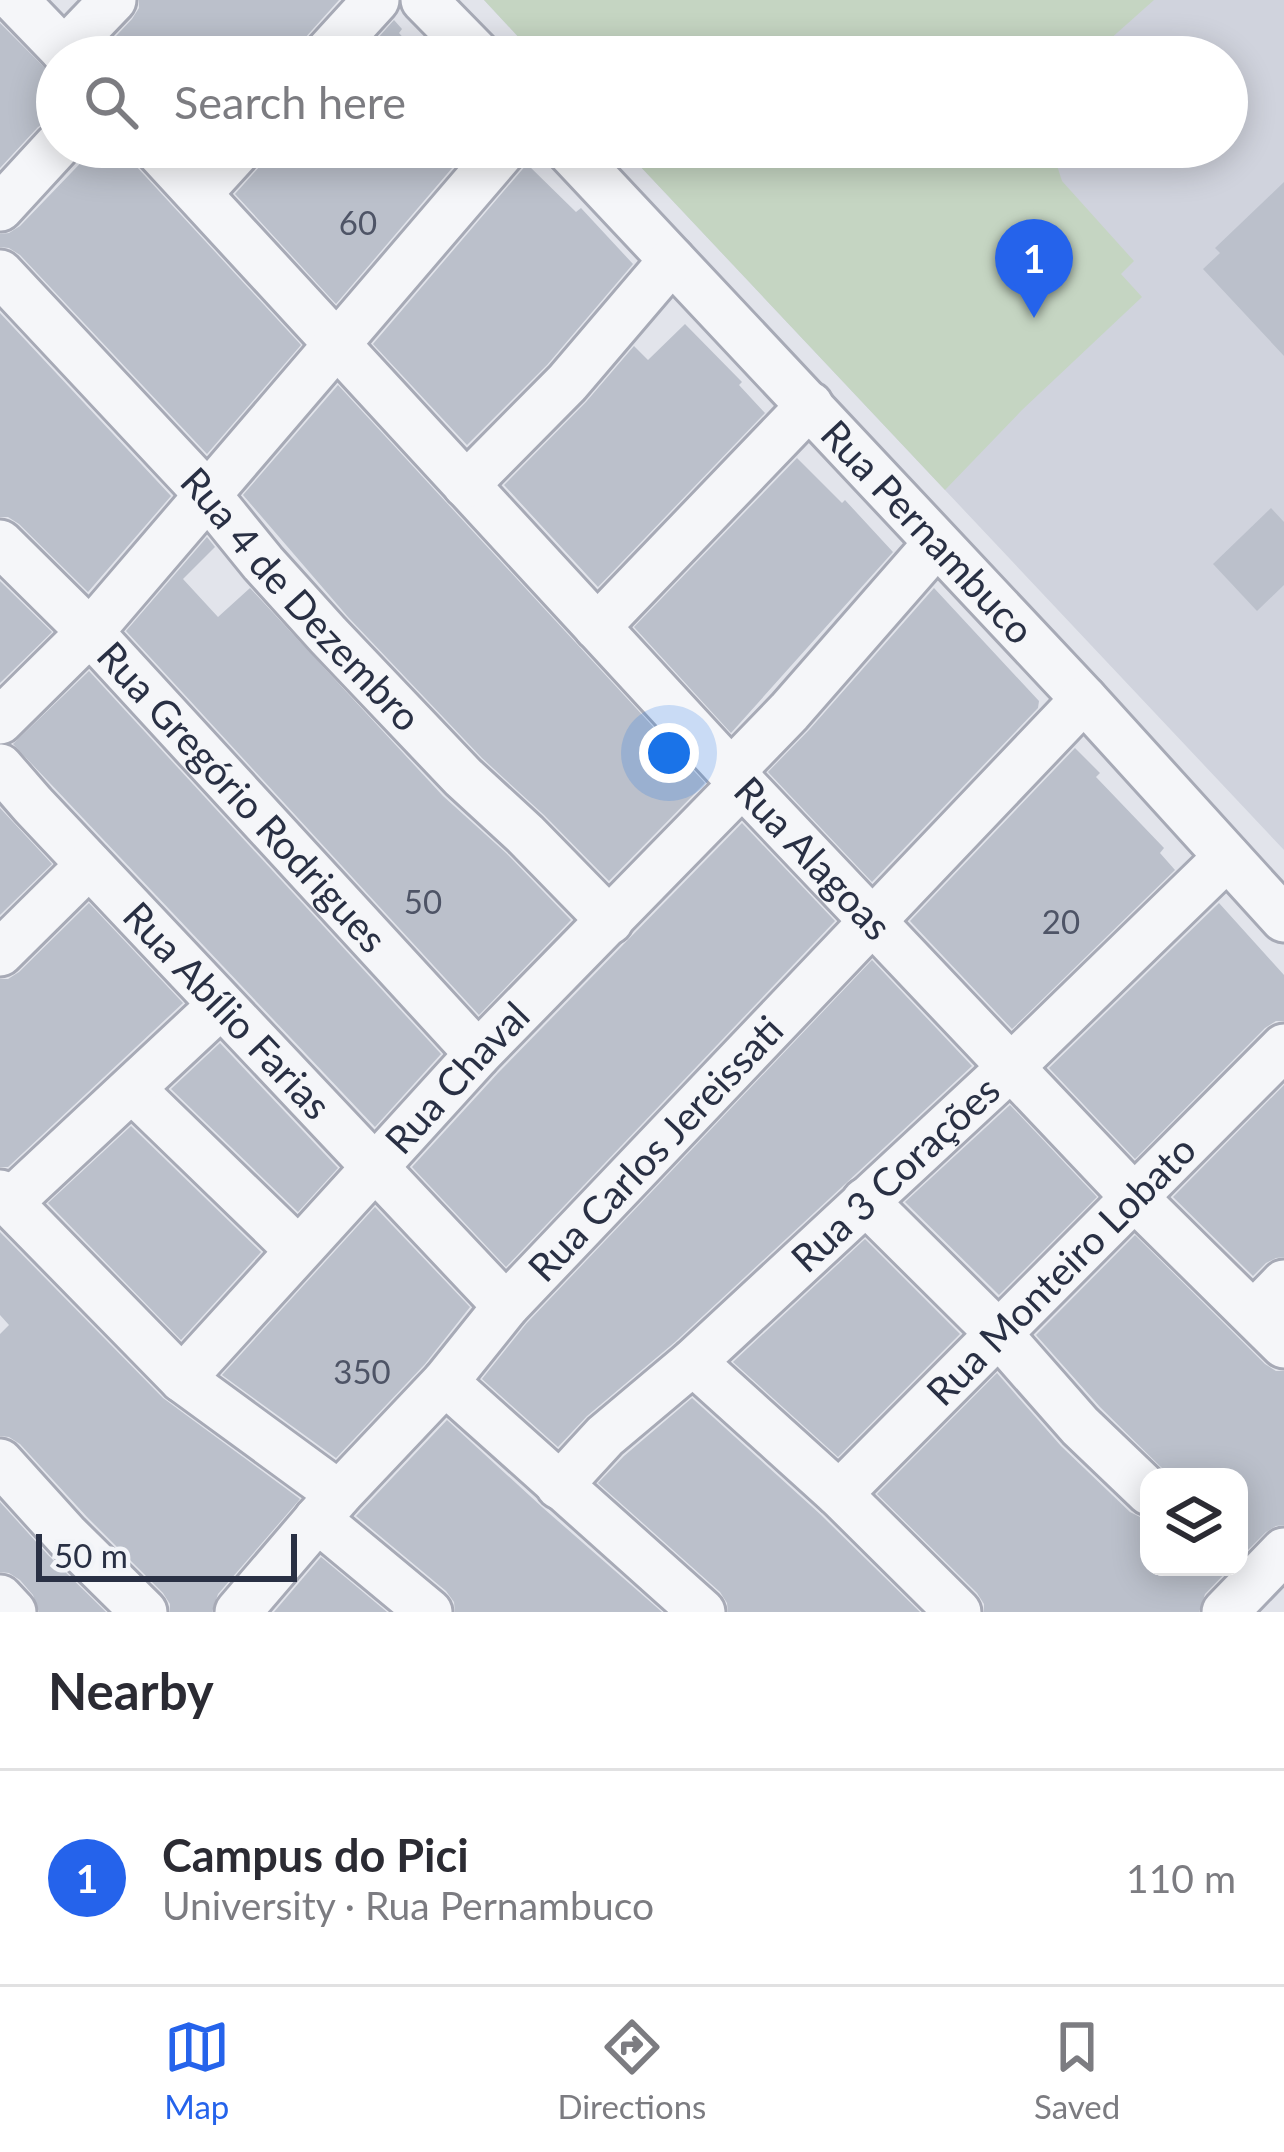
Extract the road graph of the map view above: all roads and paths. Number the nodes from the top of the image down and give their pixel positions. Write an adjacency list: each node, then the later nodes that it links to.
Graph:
1 (15, 0): 5 (street)
2 (113, 0): 6 (street)
3 (376, 0): 7 (street)
4 (424, 0): 8 (street)
5 (50, 36)
6 (83, 36)
7 (343, 36)
8 (459, 36)
9 (37, 168): 15 (street)
10 (175, 168): 14 (street, Rua Alagoas)
11 (222, 168): 14 (street)
12 (488, 168): 18 (street)
13 (586, 168): 16 (street, Rua Pernambuco)
14 (199, 193): 18 (street, Rua Alagoas)
15 (0, 208)
16 (672, 260): 19 (street, Rua Pernambuco); 20 (street)
17 (0, 273): 21 (street, Rua 4 de Dezembro)
18 (336, 344): 20 (street, Rua Alagoas); 21 (street)
19 (810, 405): 23 (street, Rua Pernambuco); 24 (street)
20 (466, 485): 24 (street, Rua Alagoas)
21 (207, 494): 25 (street); 33 (street, Rua 4 de Dezembro)
22 (0, 543): 25 (street, Rua Gregório Rodrigues)
23 (936, 544): 26 (street, Rua Pernambuco); 29 (street, Rua Chaval)
24 (597, 627): 29 (street, Rua Alagoas)
25 (90, 632): 27 (street); 38 (street, Rua Gregório Rodrigues)
26 (1084, 699): 30 (street, Rua Pernambuco); 34 (street, Rua Carlos Jereissati)
27 (0, 721)
28 (0, 767): 31 (street, Rua Abílio Farias)
29 (736, 778): 33 (street, Rua Chaval); 34 (street, Rua Alagoas)
30 (1227, 856): 32 (street, Rua Pernambuco); 39 (street, Rua 3 Corações)
31 (89, 865): 35 (street); 36 (street, Rua Abílio Farias)
32 (1284, 919)
33 (610, 921): 38 (street, Rua Chaval)
34 (872, 921): 39 (street, Rua Alagoas); 46 (street, Rua Carlos Jereissati)
35 (0, 952)
36 (221, 1005): 40 (street); 41 (street, Rua Abílio Farias)
37 (1284, 1047): 42 (street, Rua Monteiro Lobato)
38 (478, 1054): 41 (street, Rua Chaval)
39 (1011, 1067): 42 (street, Rua Alagoas); 44 (street, Rua 3 Corações)
40 (133, 1090): 43 (street); 45 (street)
41 (374, 1166): 45 (street, Rua Chaval); 46 (street, Rua Abílio Farias)
42 (1133, 1196): 47 (street, Rua Alagoas); 48 (street, Rua Monteiro Lobato)
43 (4, 1198): 50 (street)
44 (865, 1201): 48 (street); 49 (street, Rua 3 Corações)
45 (298, 1250): 50 (street, Rua Chaval)
46 (506, 1306): 51 (street, Rua Carlos Jereissati)
47 (1274, 1314)
48 (999, 1334): 53 (street); 55 (street, Rua Monteiro Lobato)
49 (693, 1362): 54 (street, Rua 3 Corações); 55 (street)
50 (182, 1379): 56 (street)
51 (445, 1382): 54 (street); 56 (street, Rua Carlos Jereissati)
52 (0, 1462): 59 (street)
53 (1140, 1483)
54 (559, 1486): 62 (street)
55 (839, 1494): 63 (street)
56 (328, 1506): 60 (street, Rua Carlos Jereissati); 61 (street)
57 (0, 1598): 58 (street)
58 (13, 1612)
59 (144, 1612)
60 (238, 1612)
61 (428, 1612)
62 (702, 1612)
63 (958, 1612)

